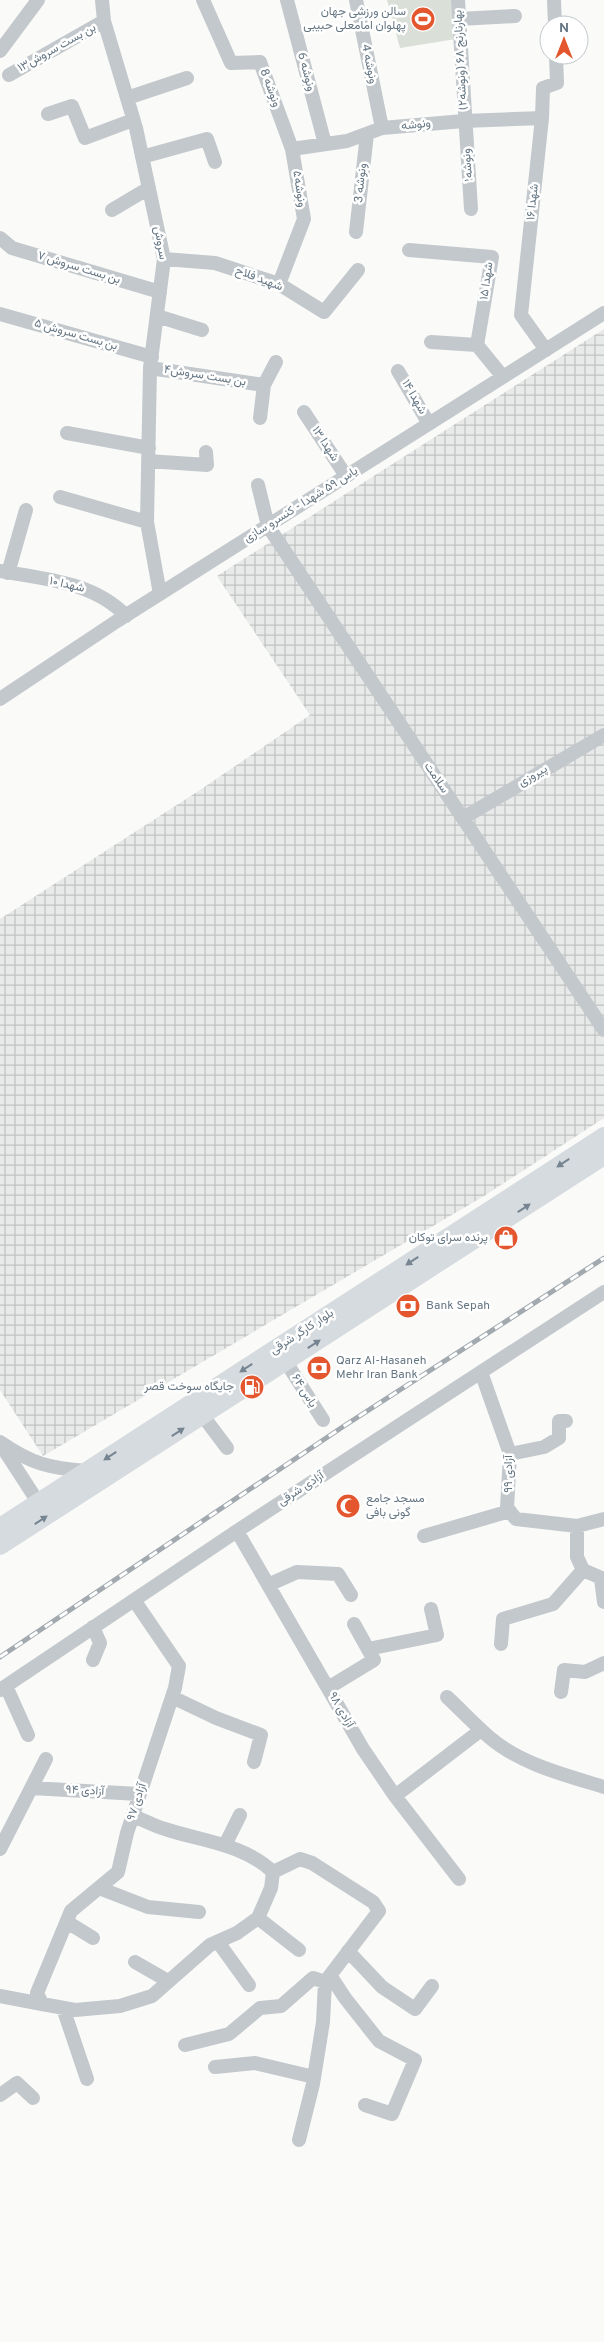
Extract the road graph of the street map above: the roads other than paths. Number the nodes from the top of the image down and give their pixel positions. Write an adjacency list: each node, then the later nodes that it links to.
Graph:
1 (38, 0): 12 (street)
2 (102, 0): 11 (street, سروش)
3 (202, 0): 24 (street, ونوشه 8)
4 (287, 0): 23 (street, ونوشه 6)
5 (356, 0): 21 (street, ونوشه 4)
6 (458, 0): 10 (street, بهارنارنج ۶۸ (ونوشه۲))
7 (554, 0): 8 (street)
8 (555, 15)
9 (515, 16): 10 (street)
10 (459, 19): 20 (street, بهارنارنج ۶۸ (ونوشه۲))
11 (104, 21): 14 (street, بن بست سروش۱۳); 16 (street, سروش)
12 (0, 51)
13 (556, 65): 18 (street, شهدا ۱۶)
14 (9, 75)
15 (187, 78): 16 (street)
16 (126, 98): 19 (street, سروش)
17 (48, 114): 19 (street)
18 (542, 118): 20 (street, ونوشه); 43 (street, شهدا ۱۶)
19 (133, 120): 25 (street, سروش)
20 (464, 120): 21 (street, ونوشه); 28 (street, ونوشه۱)
21 (382, 128): 22 (street, ونوشه)
22 (367, 134): 23 (street, ونوشه); 30 (street, ونوشه 3)
23 (325, 144): 24 (street, ونوشه)
24 (292, 149): 35 (street, ونوشه۵)
25 (142, 157): 26 (street); 27 (street, سروش)
26 (214, 162)
27 (148, 188): 29 (street); 33 (street, سروش)
28 (471, 209)
29 (112, 210)
30 (356, 232)
31 (0, 238): 36 (street, بن بست سروش ۷)
32 (410, 250): 42 (street, شهدا ۱۵)
33 (164, 260): 35 (street, شهید فلاح); 36 (street, سروش)
34 (358, 270): 35 (street, شهید فلاح)
35 (279, 284)
36 (160, 292): 39 (street, سروش)
37 (604, 313): 43 (street, یاس ۵۹ شهدا - کنسرو سازی)
38 (0, 314): 44 (street, بن بست سروش ۵)
39 (157, 316): 40 (street); 44 (street, سروش)
40 (202, 330)
41 (431, 342): 42 (street)
42 (477, 345): 47 (street)
43 (546, 350): 47 (street, یاس ۵۹ شهدا - کنسرو سازی)
44 (151, 362): 48 (street, بن بست سروش۴); 54 (street, سروش)
45 (276, 362): 48 (street, بن بست سروش۴)
46 (398, 371): 51 (street, شهدا ۱۴)
47 (503, 377): 51 (street, یاس ۵۹ شهدا - کنسرو سازی)
48 (264, 385): 50 (street)
49 (304, 412): 55 (street, شهدا ۱۳)
50 (260, 418)
51 (429, 424): 55 (street, یاس ۵۹ شهدا - کنسرو سازی)
52 (67, 433): 54 (street)
53 (206, 452): 54 (street)
54 (149, 455): 59 (street, سروش)
55 (346, 476): 60 (street, یاس ۵۹ شهدا - کنسرو سازی)
56 (258, 485): 60 (street)
57 (60, 497): 59 (street)
58 (26, 510): 61 (street)
59 (147, 522): 62 (street, سروش)
60 (268, 526): 62 (street, یاس ۵۹ شهدا - کنسرو سازی); 66 (street, سلامت)
61 (4, 572): 63 (street, شهدا ۱۰)
62 (160, 594): 63 (street, یاس ۵۹ شهدا - کنسرو سازی)
63 (126, 616): 64 (street, یاس ۵۹ شهدا - کنسرو سازی)
64 (0, 699)
65 (604, 734): 66 (street, پیروزی)
66 (463, 818): 67 (street, سلامت)
67 (604, 1030)
68 (604, 1136): 70 (main road, بلوار کارگر شرقی, one-way to 70)
69 (604, 1156): 70 (main road, بلوار کارگر شرقی, one-way to 69)
70 (387, 1287): 72 (main road, بلوار کارگر شرقی, one-way to 70); 80 (main road, بلوار کارگر شرقی, one-way to 80)
71 (604, 1292): 73 (street, آزادی شرقی)
72 (286, 1362): 74 (main road, بلوار کارگر شرقی); 75 (street, یاس ۶۴)
73 (481, 1372): 79 (street, آزادی ٩٩); 86 (street, آزادی شرقی)
74 (203, 1416): 78 (street); 88 (main road, بلوار کارگر شرقی, one-way to 74)
75 (323, 1420)
76 (566, 1421): 79 (street)
77 (0, 1443): 80 (street); 81 (street)
78 (227, 1448)
79 (510, 1454): 82 (street, آزادی ٩٩)
80 (87, 1471): 81 (main road, بلوار کارگر شرقی)
81 (38, 1502): 85 (main road, بلوار کارگر شرقی)
82 (510, 1511): 84 (street, آزادی ٩٩); 87 (street)
83 (604, 1519): 84 (street, آزادی ٩٩)
84 (577, 1526): 89 (street)
85 (0, 1527)
86 (237, 1531): 91 (street, آزادی ۹۸); 93 (street, آزادی شرقی)
87 (424, 1536)
88 (0, 1546)
89 (583, 1570): 90 (street); 98 (street)
90 (603, 1579): 94 (street)
91 (268, 1585): 92 (street); 103 (street, آزادی ۹۸)
92 (351, 1595)
93 (134, 1600): 97 (street, آزادی شرقی); 106 (street, آزادی ۹۷)
94 (604, 1602)
95 (431, 1609): 99 (street)
96 (354, 1624): 99 (street)
97 (93, 1627): 100 (street); 102 (street, آزادی شرقی)
98 (502, 1644)
99 (368, 1649): 103 (street)
100 (93, 1660)
101 (604, 1663): 104 (street)
102 (3, 1688): 108 (street)
103 (328, 1688): 114 (street, آزادی ۹۸)
104 (561, 1692)
105 (448, 1696): 107 (street)
106 (172, 1697): 110 (street); 113 (street, آزادی ۹۷)
107 (482, 1730): 111 (street); 114 (street)
108 (28, 1735)
109 (46, 1759): 112 (street)
110 (254, 1762)
111 (604, 1787)
112 (31, 1788): 113 (street, آزادی ۹۴); 118 (street)
113 (139, 1794): 115 (street, آزادی ۹۷)
114 (395, 1796): 120 (street, آزادی ۹۸)
115 (133, 1816): 117 (street); 121 (street, آزادی ۹۷)
116 (240, 1816): 117 (street)
117 (225, 1844): 119 (street)
118 (0, 1849)
119 (273, 1872): 123 (street); 128 (street)
120 (459, 1878)
121 (99, 1888): 122 (street); 124 (street, آزادی ۹۷)
122 (199, 1912)
123 (258, 1918): 126 (street); 127 (street)
124 (67, 1922): 125 (street); 135 (street, آزادی ۹۷)
125 (93, 1938)
126 (218, 1942): 131 (street); 132 (street)
127 (299, 1950)
128 (348, 1951): 130 (street); 133 (street)
129 (135, 1962): 131 (street)
130 (328, 1978): 137 (street); 139 (street); 143 (street)
131 (168, 1981): 136 (street)
132 (248, 1985)
133 (432, 1986)
134 (0, 1996): 135 (street)
135 (40, 1998): 136 (street)
136 (63, 2008): 140 (street)
137 (185, 2045)
138 (214, 2067): 139 (street)
139 (314, 2077): 144 (street)
140 (87, 2079)
141 (0, 2094): 142 (street)
142 (33, 2098)
143 (365, 2105)
144 (299, 2140)

